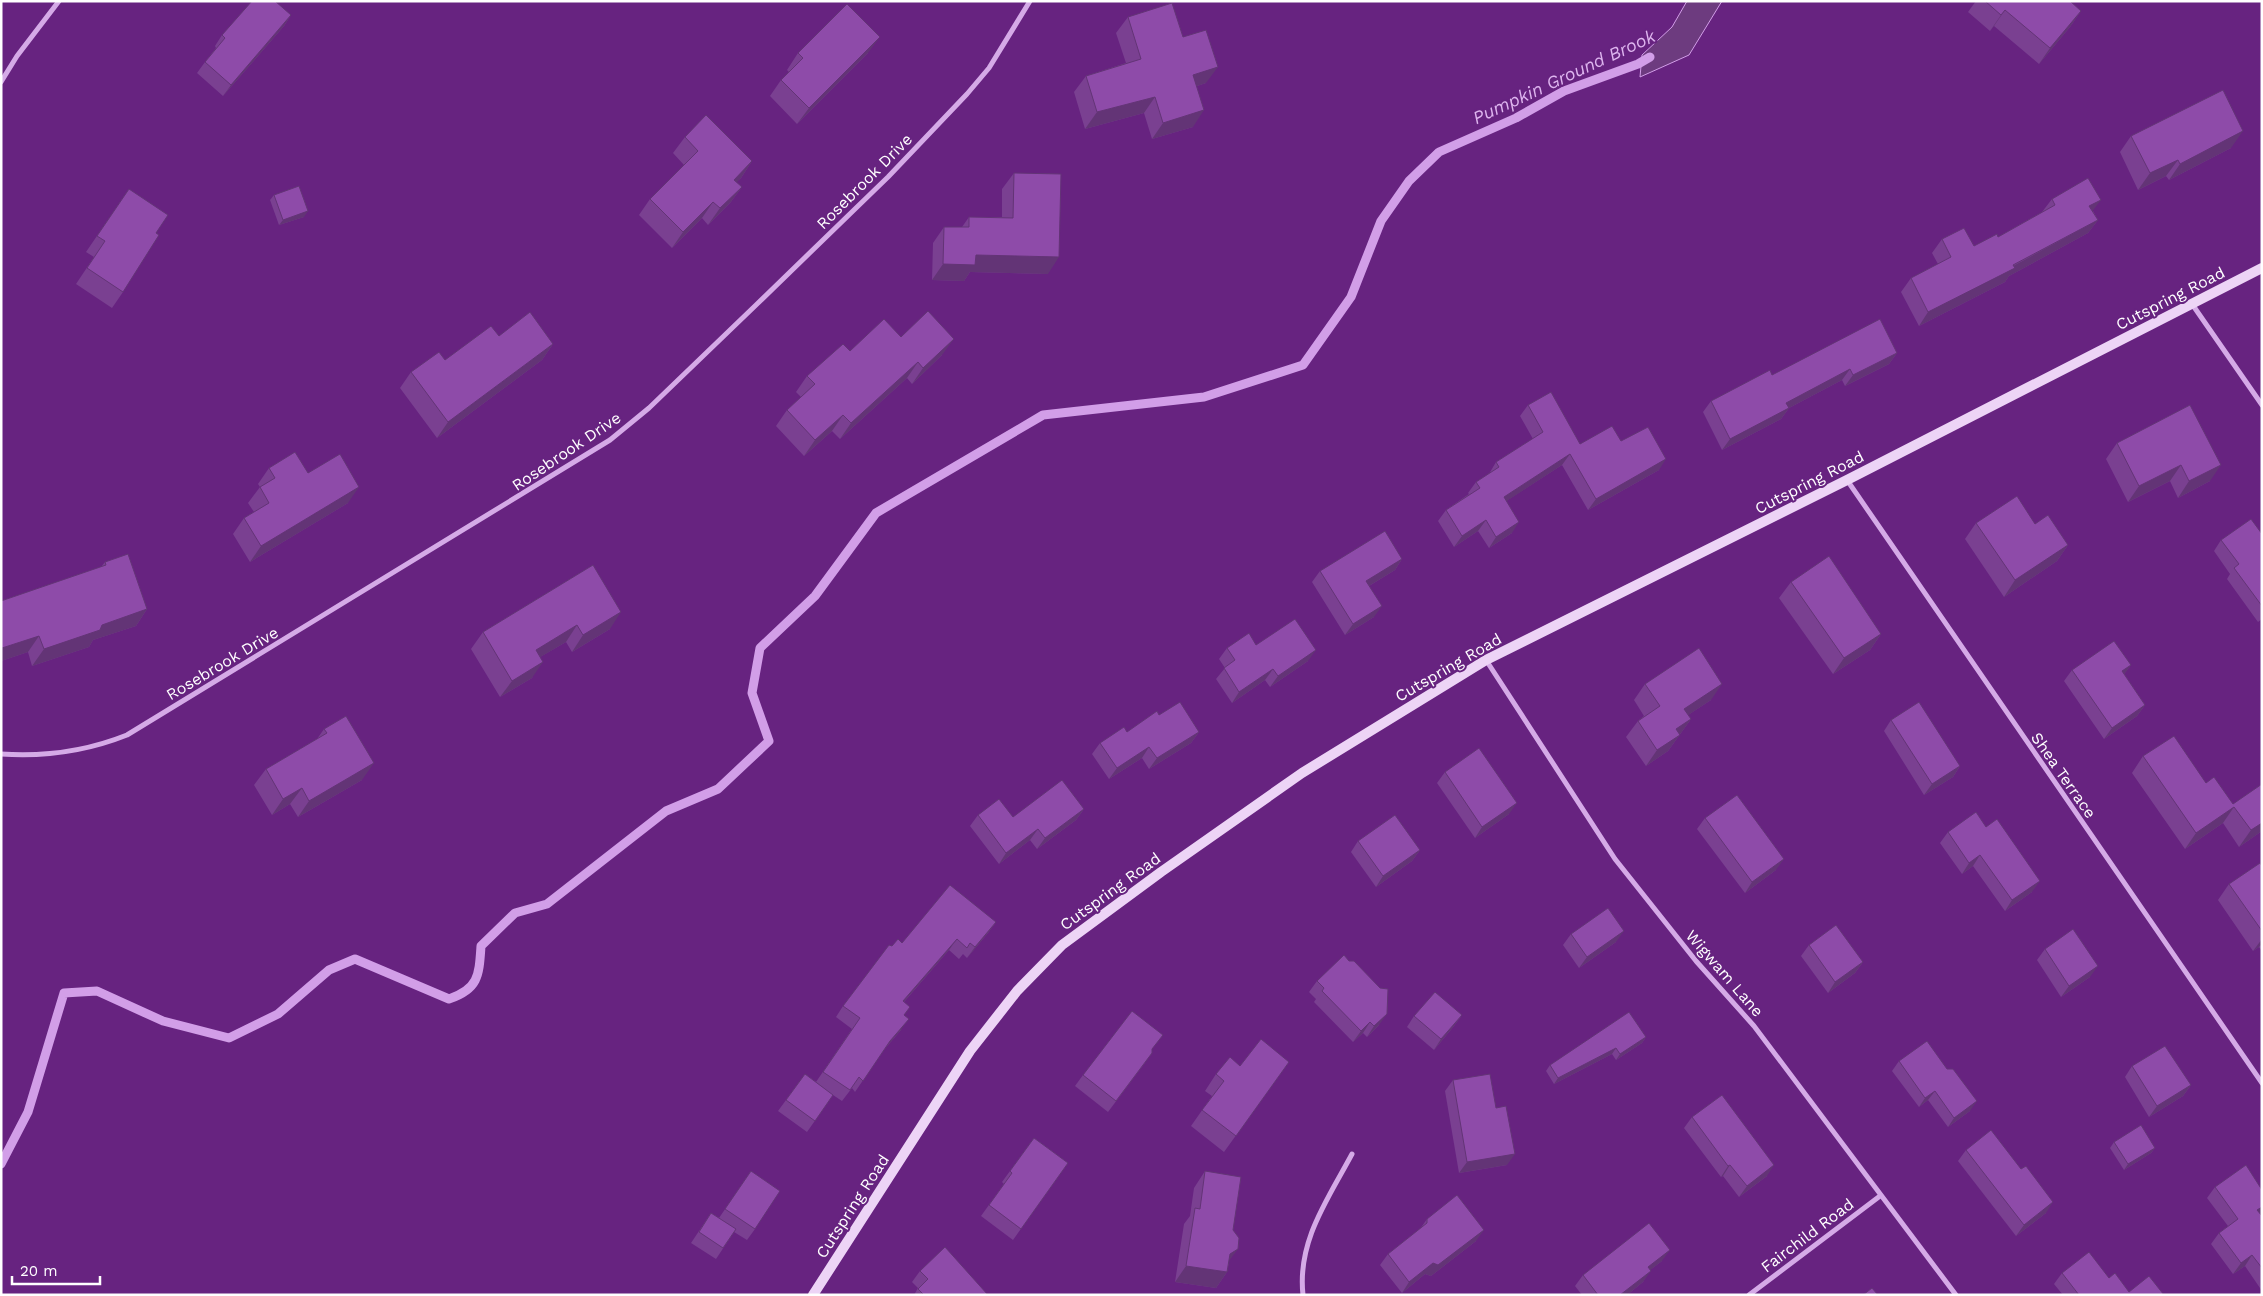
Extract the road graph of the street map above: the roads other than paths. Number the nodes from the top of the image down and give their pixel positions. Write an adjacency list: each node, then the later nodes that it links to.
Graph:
1 (59, 1): 3 (street)
2 (1030, 1): 9 (street, Rosebrook Drive)
3 (1, 82)
4 (2262, 268): 5 (street, Cutspring Road)
5 (2192, 303): 6 (street); 7 (street, Cutspring Road)
6 (2262, 405)
7 (1847, 480): 8 (street, Cutspring Road); 10 (street, Shea Terrace)
8 (1486, 660): 12 (street, Wigwam Lane); 13 (street, Cutspring Road)
9 (1, 754)
10 (2262, 1083)
11 (1352, 1154): 14 (street)
12 (1880, 1196): 15 (street, Fairchild Road); 16 (street, Wigwam Lane)
13 (814, 1295)
14 (1303, 1295)
15 (1749, 1295)
16 (1956, 1295)

